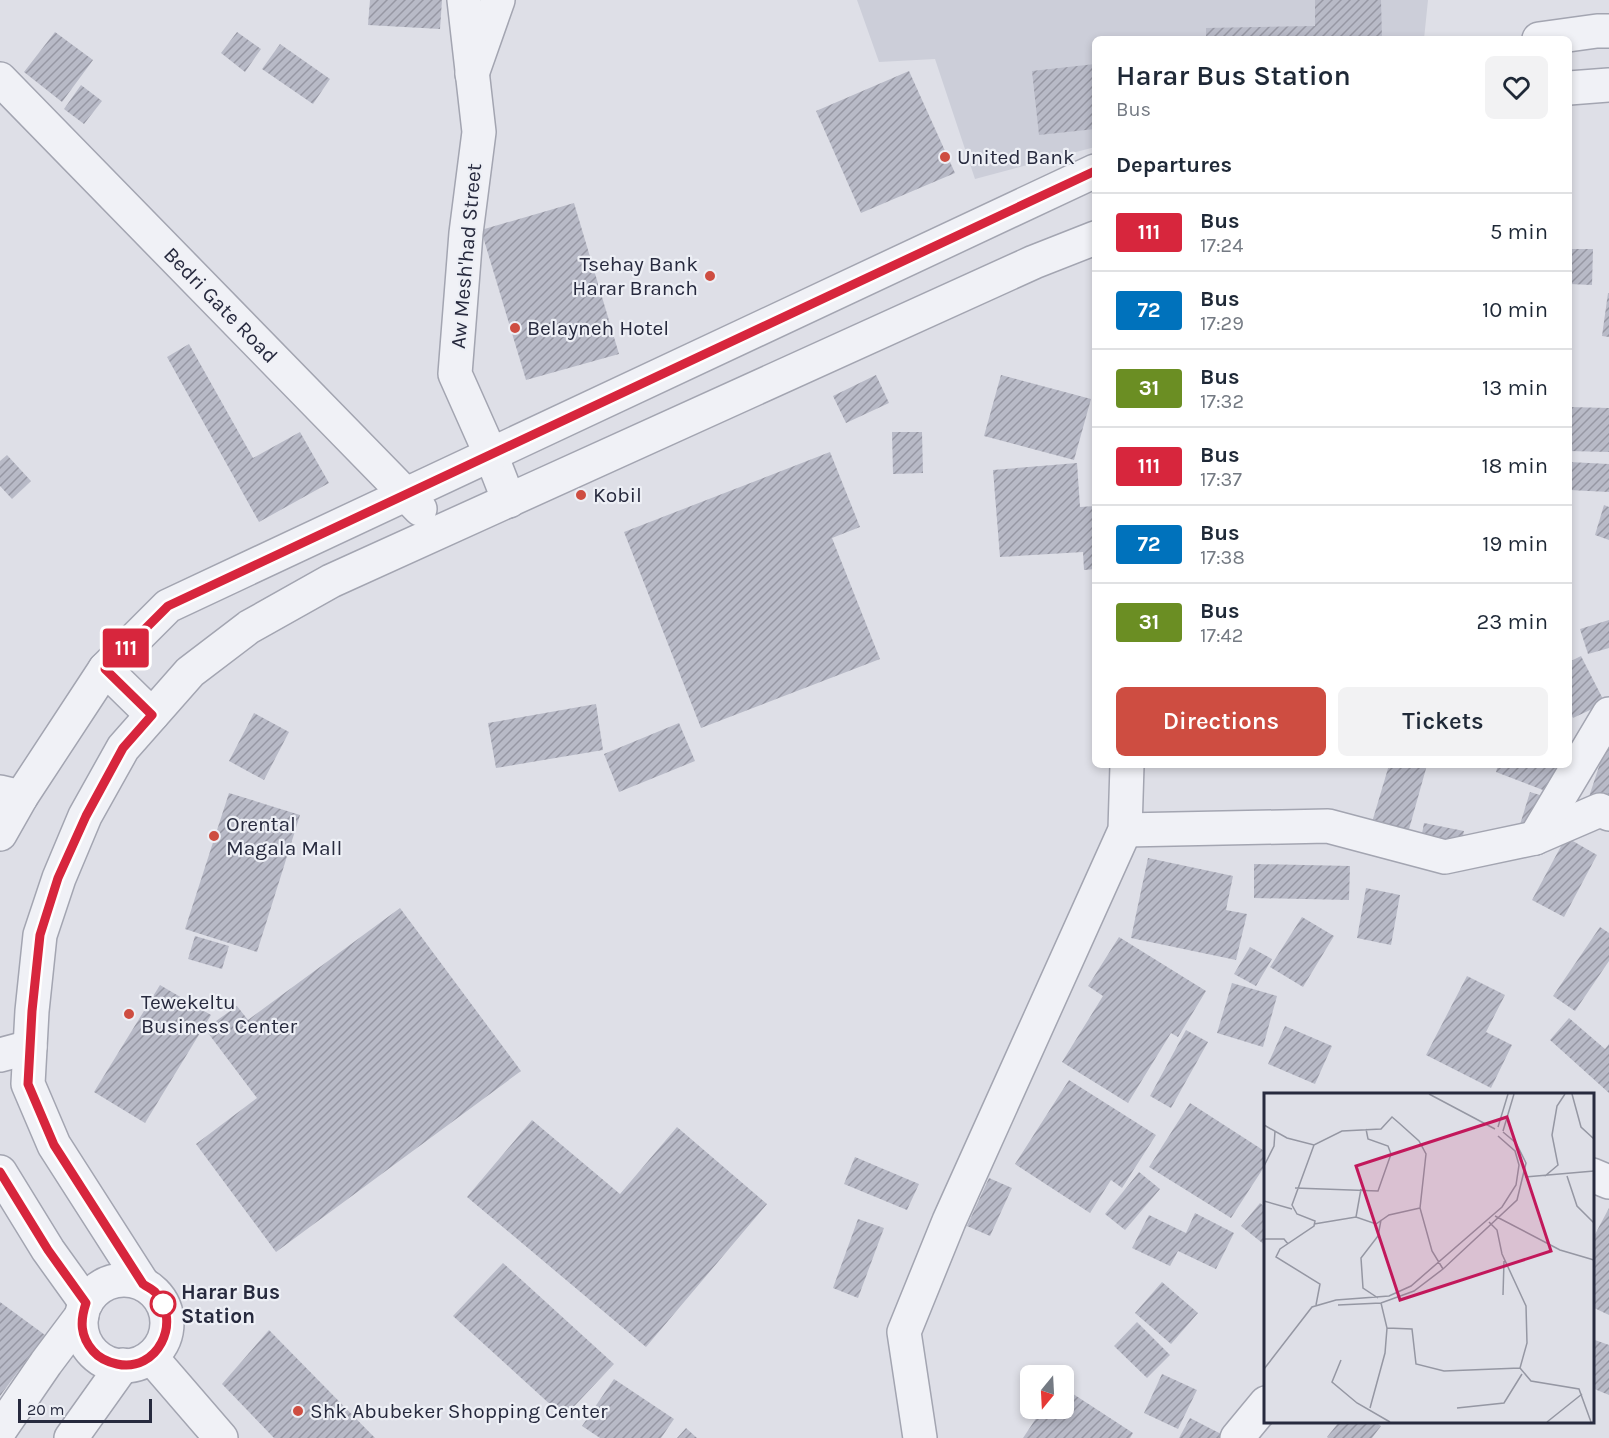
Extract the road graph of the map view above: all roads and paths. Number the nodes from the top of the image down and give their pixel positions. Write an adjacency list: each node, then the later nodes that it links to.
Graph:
1 (464, 0): 5 (street, Aw Mesh'had Street)
2 (498, 0): 5 (street)
3 (1609, 31): 4 (street)
4 (1561, 36)
5 (472, 74): 11 (street, Aw Mesh'had Street)
6 (0, 79): 12 (street, Bedri Gate Road)
7 (1609, 85): 8 (street)
8 (1572, 88)
9 (1092, 172): 11 (street)
10 (1092, 239): 13 (street)
11 (491, 456): 12 (street); 13 (street, Aw Mesh'had Street)
12 (407, 495): 14 (street, Bedri Gate Road); 15 (street)
13 (509, 501): 14 (street)
14 (443, 531): 17 (street)
15 (105, 669): 17 (street); 19 (street)
16 (1609, 714): 23 (street)
17 (152, 715): 24 (street)
18 (1127, 768): 21 (street)
19 (10, 794): 22 (street)
20 (1609, 814): 23 (street)
21 (1125, 830): 23 (street); 35 (street)
22 (0, 834)
23 (1535, 838)
24 (15, 1051): 28 (street)
25 (0, 1172): 29 (street)
26 (1594, 1174): 27 (street)
27 (1609, 1182)
28 (143, 1284): 29 (street); 30 (street)
29 (84, 1309): 30 (street); 32 (street)
30 (137, 1361): 33 (street); 34 (street)
31 (1264, 1405): 36 (street)
32 (0, 1430)
33 (71, 1438)
34 (221, 1438)
35 (920, 1438)
36 (1237, 1438)

